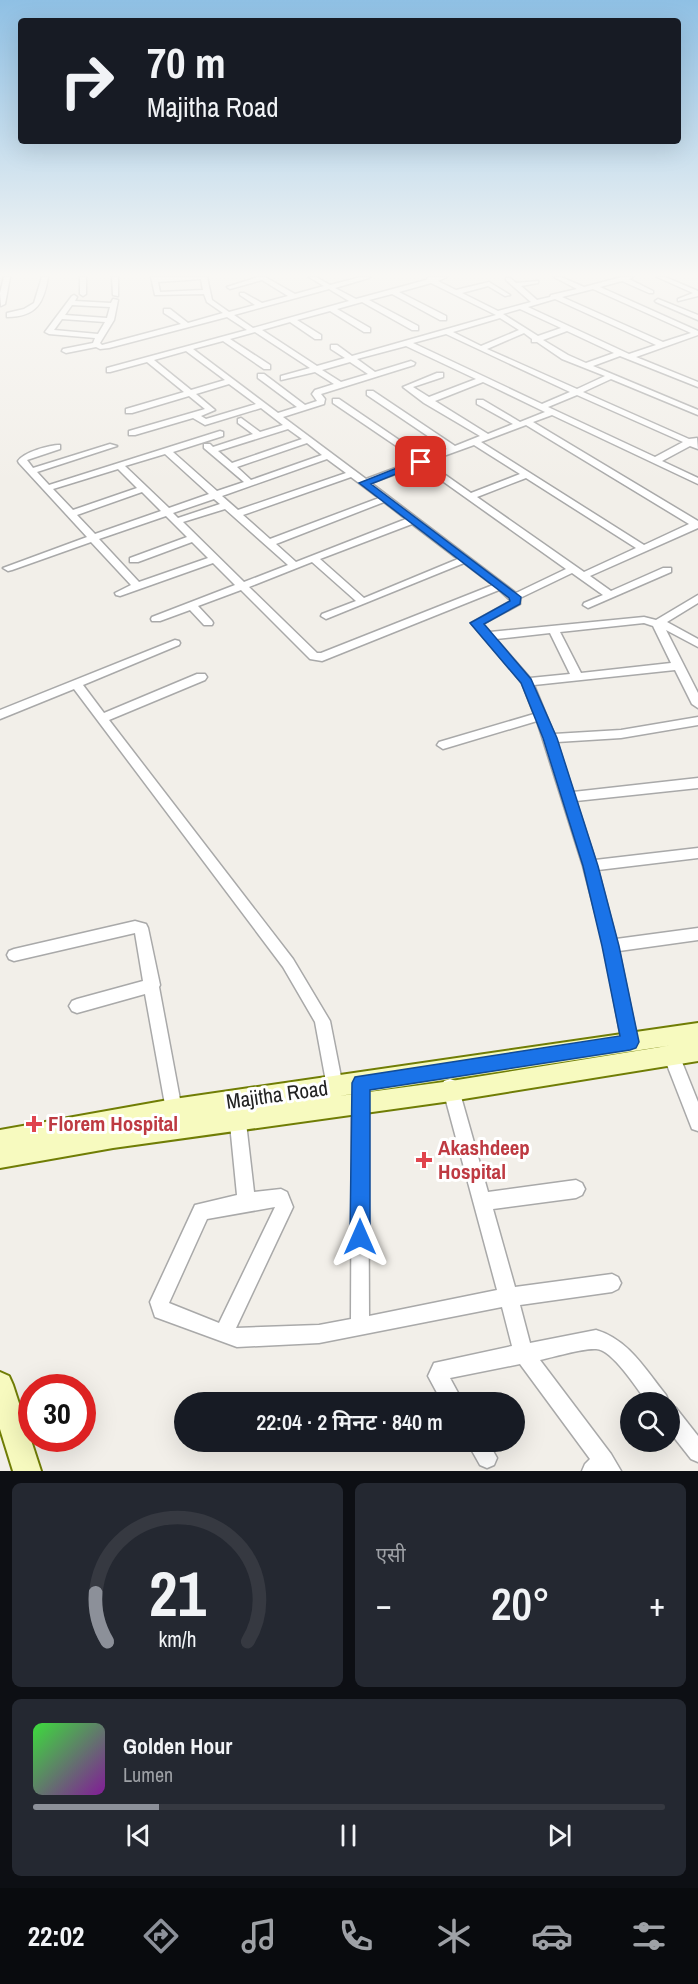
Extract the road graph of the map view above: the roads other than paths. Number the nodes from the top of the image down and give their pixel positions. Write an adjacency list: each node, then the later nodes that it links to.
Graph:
1 (93, 346): 15 (street)
2 (196, 346): 13 (street)
3 (235, 346): 22 (street)
4 (278, 346): 23 (street)
5 (396, 346): 19 (street)
6 (412, 346): 30 (street)
7 (474, 346): 14 (street)
8 (489, 346): 14 (street)
9 (546, 346): 21 (street)
10 (606, 346): 16 (street)
11 (661, 346): 17 (street)
12 (334, 347): 19 (street)
13 (187, 348): 18 (street); 31 (street)
14 (481, 349): 36 (street)
15 (66, 351)
16 (620, 352): 17 (street); 21 (street)
17 (629, 357): 33 (street)
18 (148, 358): 24 (street); 34 (street)
19 (350, 358): 23 (street); 25 (street)
20 (411, 363): 25 (street)
21 (585, 366): 28 (street)
22 (267, 367)
23 (315, 369): 29 (street); 32 (street)
24 (110, 370)
25 (375, 375): 32 (street)
26 (440, 375): 37 (street)
27 (261, 376): 42 (street)
28 (610, 377): 36 (street); 45 (street)
29 (284, 378)
30 (484, 379): 37 (street); 41 (street)
31 (231, 381): 34 (street); 40 (street)
32 (340, 385): 42 (street)
33 (698, 385)
34 (190, 393): 43 (street); 46 (street)
35 (370, 393): 63 (street)
36 (576, 393): 41 (street); 58 (street)
37 (427, 400): 54 (street)
38 (336, 401): 66 (street)
39 (480, 402): 49 (street)
40 (262, 405): 46 (street); 47 (street)
41 (542, 407): 44 (street)
42 (304, 408): 47 (street)
43 (129, 411)
44 (552, 412): 49 (street); 65 (street)
45 (698, 413)
46 (196, 416): 51 (street)
47 (277, 416): 50 (street)
48 (241, 421): 53 (street)
49 (524, 424): 54 (street); 86 (street)
50 (288, 426): 53 (street); 56 (street)
51 (132, 433)
52 (220, 434): 55 (street)
53 (259, 435): 62 (street)
54 (487, 437): 57 (street)
55 (200, 440): 61 (street); 62 (street)
56 (308, 440): 64 (street); 68 (street)
57 (475, 442): 63 (street); 71 (street)
58 (695, 442): 65 (street)
59 (113, 446): 69 (street)
60 (57, 447): 69 (street)
61 (166, 450): 67 (street); 77 (street)
62 (212, 450): 68 (street)
63 (455, 450): 66 (street)
64 (327, 456): 70 (street); 74 (street)
65 (656, 461): 72 (street)
66 (422, 462): 73 (street); 78 (street)
67 (118, 465): 75 (street); 76 (street)
68 (231, 466): 74 (street)
69 (32, 471): 75 (street)
70 (351, 474): 73 (street); 83 (street)
71 (527, 475): 78 (street); 90 (street)
72 (698, 481)
73 (364, 483): 79 (street)
74 (251, 484): 77 (street)
75 (47, 488): 82 (street)
76 (143, 489): 81 (street); 82 (street)
77 (218, 496): 80 (street); 81 (street)
78 (471, 496): 98 (street)
79 (384, 499): 84 (street); 89 (street)
80 (227, 505): 83 (street); 85 (street)
81 (169, 513): 85 (street); 87 (street)
82 (71, 514): 87 (street)
83 (237, 514): 89 (street)
84 (413, 520): 92 (street); 93 (street)
85 (178, 522): 88 (street)
86 (697, 525): 90 (street)
87 (93, 538): 96 (street); 101 (street)
88 (195, 538): 91 (street); 94 (street)
89 (269, 543): 95 (street)
90 (644, 549): 98 (street)
91 (216, 558): 99 (street); 101 (street)
92 (314, 559): 95 (street); 106 (street)
93 (466, 559): 100 (street); 106 (street)
94 (134, 560)
95 (295, 566): 99 (street)
96 (8, 568)
97 (667, 570): 103 (street)
98 (578, 573): 103 (street); 104 (street)
99 (244, 586): 100 (street); 108 (street)
100 (499, 586): 104 (street)
101 (138, 587): 102 (street)
102 (120, 593)
103 (610, 595): 107 (street)
104 (515, 597): 114 (street)
105 (698, 598): 112 (street)
106 (363, 602): 109 (street)
107 (588, 604)
108 (192, 606): 110 (street); 111 (street)
109 (326, 616)
110 (156, 619)
111 (208, 622)
112 (659, 623): 113 (street); 116 (street); 117 (street)
113 (554, 630): 114 (street); 118 (street)
114 (489, 636): 120 (street)
115 (175, 643): 121 (street)
116 (698, 644)
117 (677, 666): 118 (street); 122 (street)
118 (577, 676): 120 (street)
119 (201, 677): 125 (street)
120 (526, 682): 124 (street)
121 (76, 684): 123 (street); 125 (street)
122 (698, 704)
123 (0, 715)
124 (541, 716): 127 (street); 128 (street)
125 (102, 718): 143 (street)
126 (698, 721): 127 (street)
127 (550, 738): 130 (street)
128 (443, 745)
129 (698, 783): 130 (street)
130 (568, 797): 132 (street)
131 (698, 853): 132 (street)
132 (590, 866): 134 (street)
133 (698, 934): 134 (street)
134 (611, 946): 139 (street)
135 (14, 955): 136 (street)
136 (153, 985): 137 (street); 145 (street)
137 (77, 1006)
138 (698, 1032): 140 (main road, Majitha Road)
139 (630, 1042): 140 (main road, Majitha Road); 142 (main road, Majitha Road)
140 (668, 1046): 141 (main road, Majitha Road); 142 (main road, Majitha Road); 147 (street)
141 (698, 1051)
142 (448, 1080): 144 (main road, Majitha Road); 152 (street)
143 (335, 1086): 144 (main road, Majitha Road); 146 (main road, Majitha Road)
144 (361, 1092): 146 (main road, Majitha Road); 155 (street)
145 (174, 1110): 146 (main road, Majitha Road); 148 (main road, Majitha Road)
146 (236, 1111): 149 (main road, Majitha Road); 151 (street)
147 (698, 1124)
148 (0, 1141)
149 (0, 1157)
150 (576, 1189): 152 (street)
151 (246, 1202): 156 (street); 156 (street)
152 (482, 1202): 154 (street)
153 (612, 1283): 154 (street)
154 (508, 1297): 155 (street); 157 (street)
155 (360, 1327): 156 (street)
156 (224, 1335)
157 (524, 1354): 159 (street); 160 (street); 163 (street)
158 (0, 1385): 164 (main road)
159 (447, 1392)
160 (651, 1392)
161 (680, 1429): 162 (street)
162 (698, 1452)
163 (602, 1468)
164 (27, 1471)

